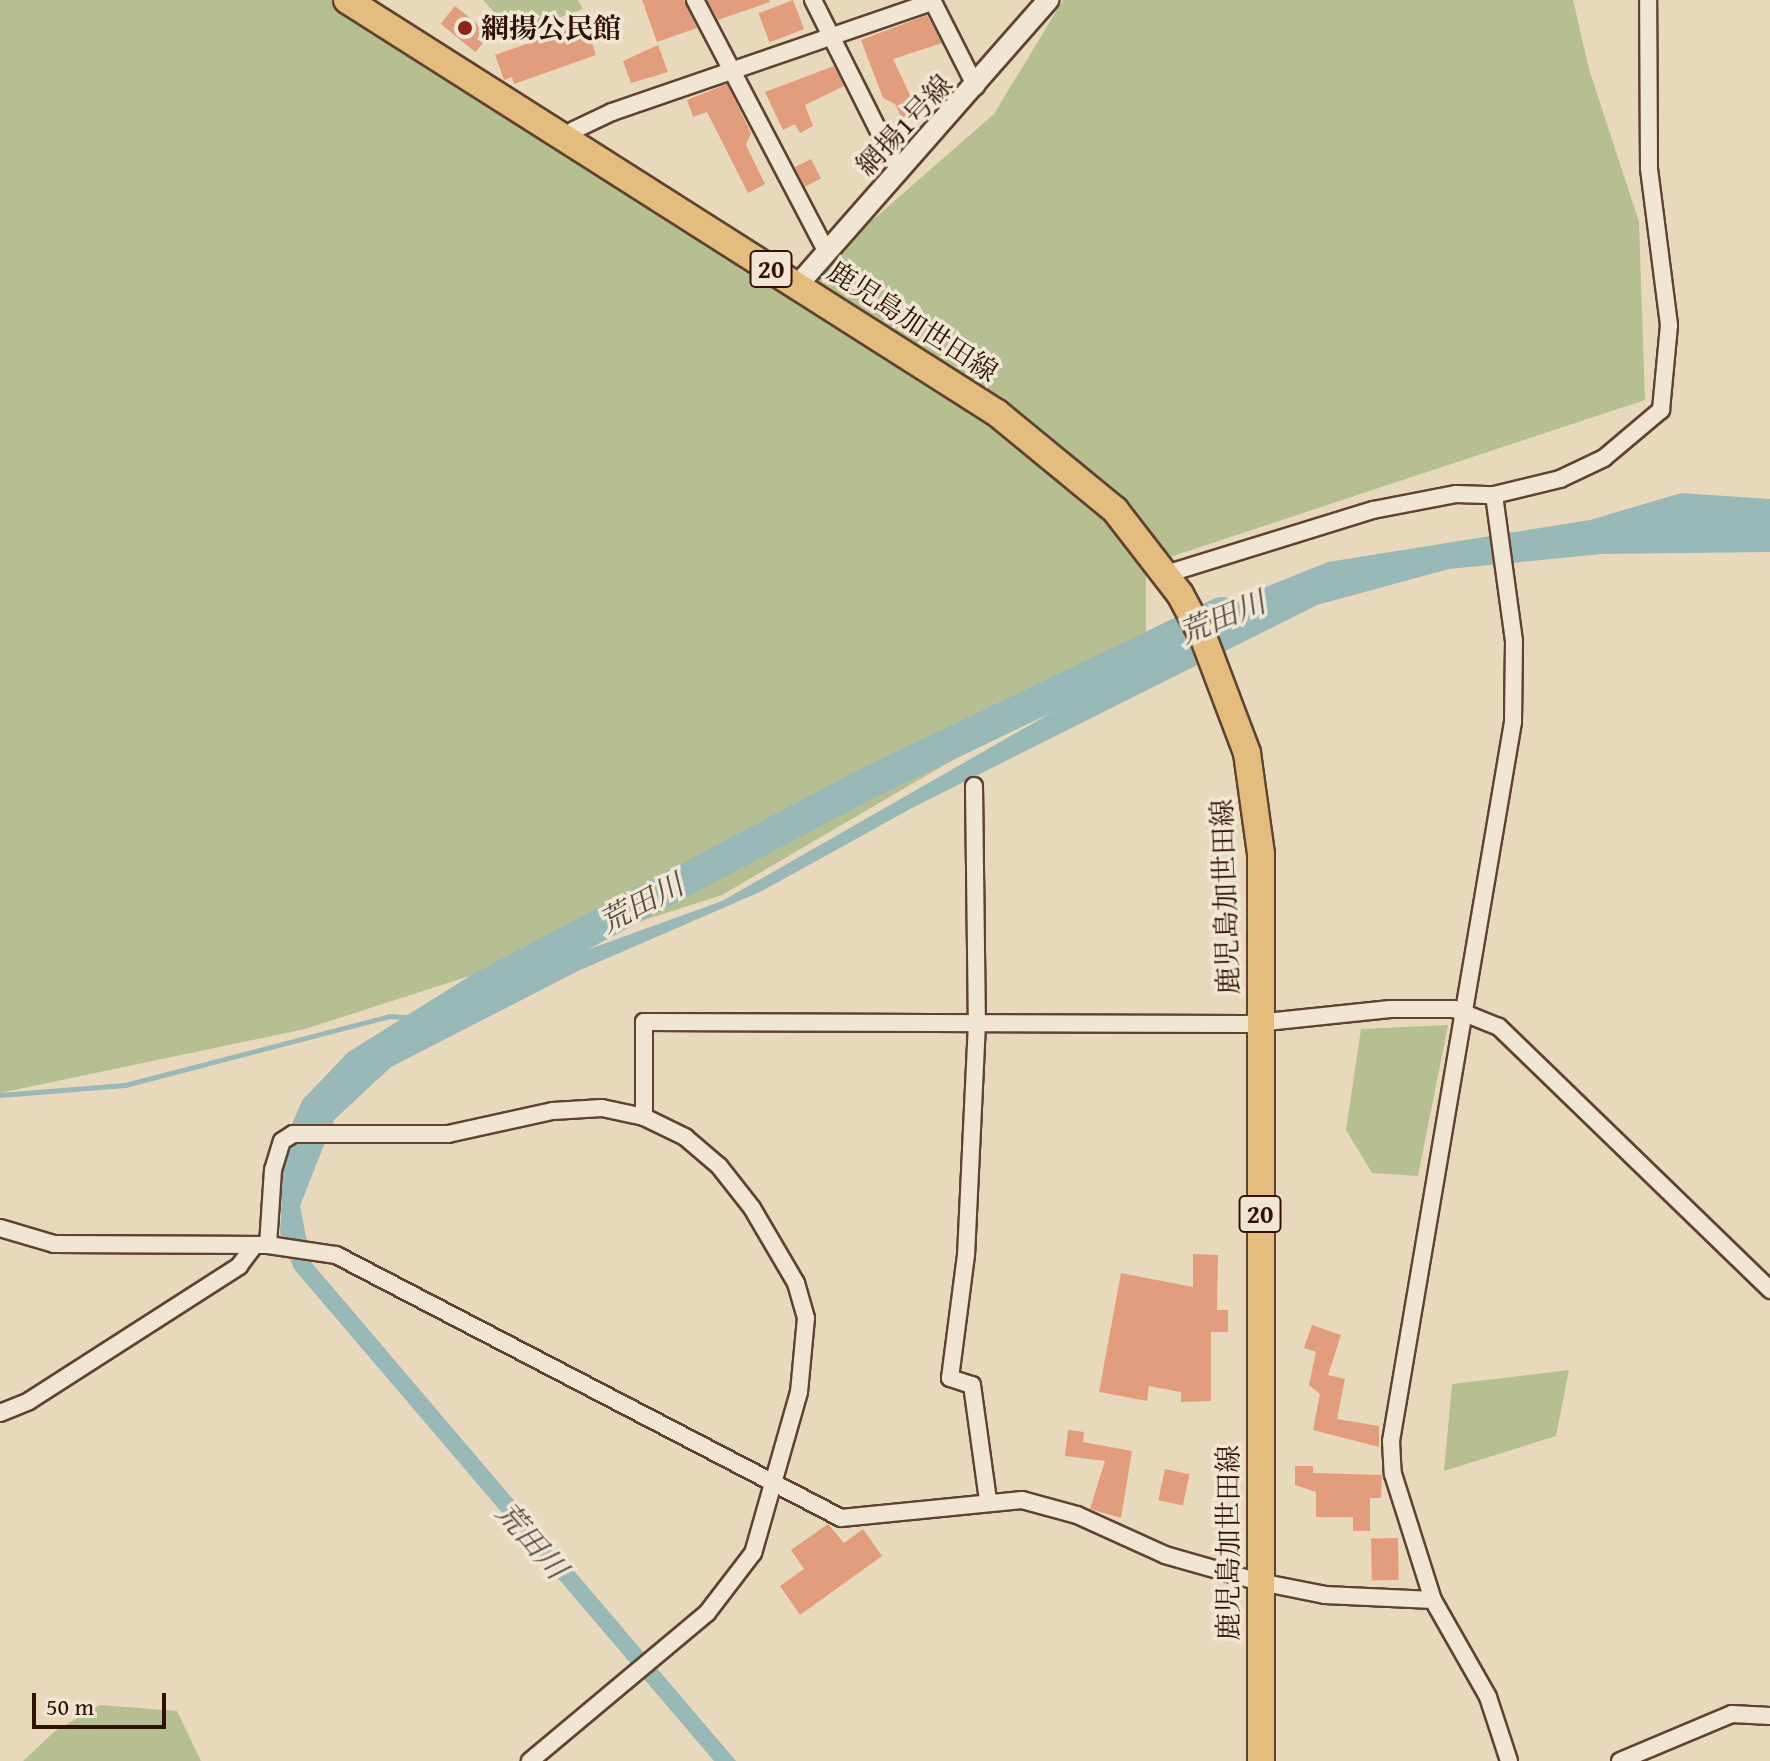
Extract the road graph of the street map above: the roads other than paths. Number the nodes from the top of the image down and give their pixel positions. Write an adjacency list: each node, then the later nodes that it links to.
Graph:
1 (347, 0): 10 (main road, 鹿児島加世田線 / 20)
2 (695, 0): 8 (street)
3 (813, 0): 7 (street)
4 (1048, 0): 9 (street, 網揚1号線)
5 (1648, 0): 14 (street)
6 (932, 1): 7 (street); 9 (street)
7 (830, 36): 8 (street); 11 (street)
8 (731, 74): 10 (street); 12 (street)
9 (976, 87): 11 (street, 網揚1号線)
10 (568, 143): 13 (main road, 鹿児島加世田線 / 20)
11 (899, 172): 12 (street, 網揚1号線)
12 (826, 251): 13 (street, 網揚1号線)
13 (797, 286): 15 (main road, 鹿児島加世田線 / 20)
14 (1494, 495): 15 (street); 17 (street)
15 (1173, 584): 18 (main road, 鹿児島加世田線 / 20)
16 (974, 786): 19 (street)
17 (1467, 1013): 18 (street); 23 (street); 28 (street)
18 (1260, 1019): 19 (street); 27 (main road, 鹿児島加世田線 / 20)
19 (977, 1023): 20 (street); 26 (street)
20 (644, 1117): 22 (street); 25 (street)
21 (0, 1228): 22 (street)
22 (265, 1245): 24 (street); 25 (street)
23 (1770, 1290)
24 (0, 1413)
25 (769, 1480): 26 (street); 30 (street)
26 (988, 1501): 27 (street)
27 (1260, 1582): 28 (street); 31 (main road, 鹿児島加世田線 / 20)
28 (1433, 1600): 32 (street)
29 (1770, 1716): 33 (street)
30 (530, 1761)
31 (1261, 1761)
32 (1509, 1761)
33 (1620, 1761)

